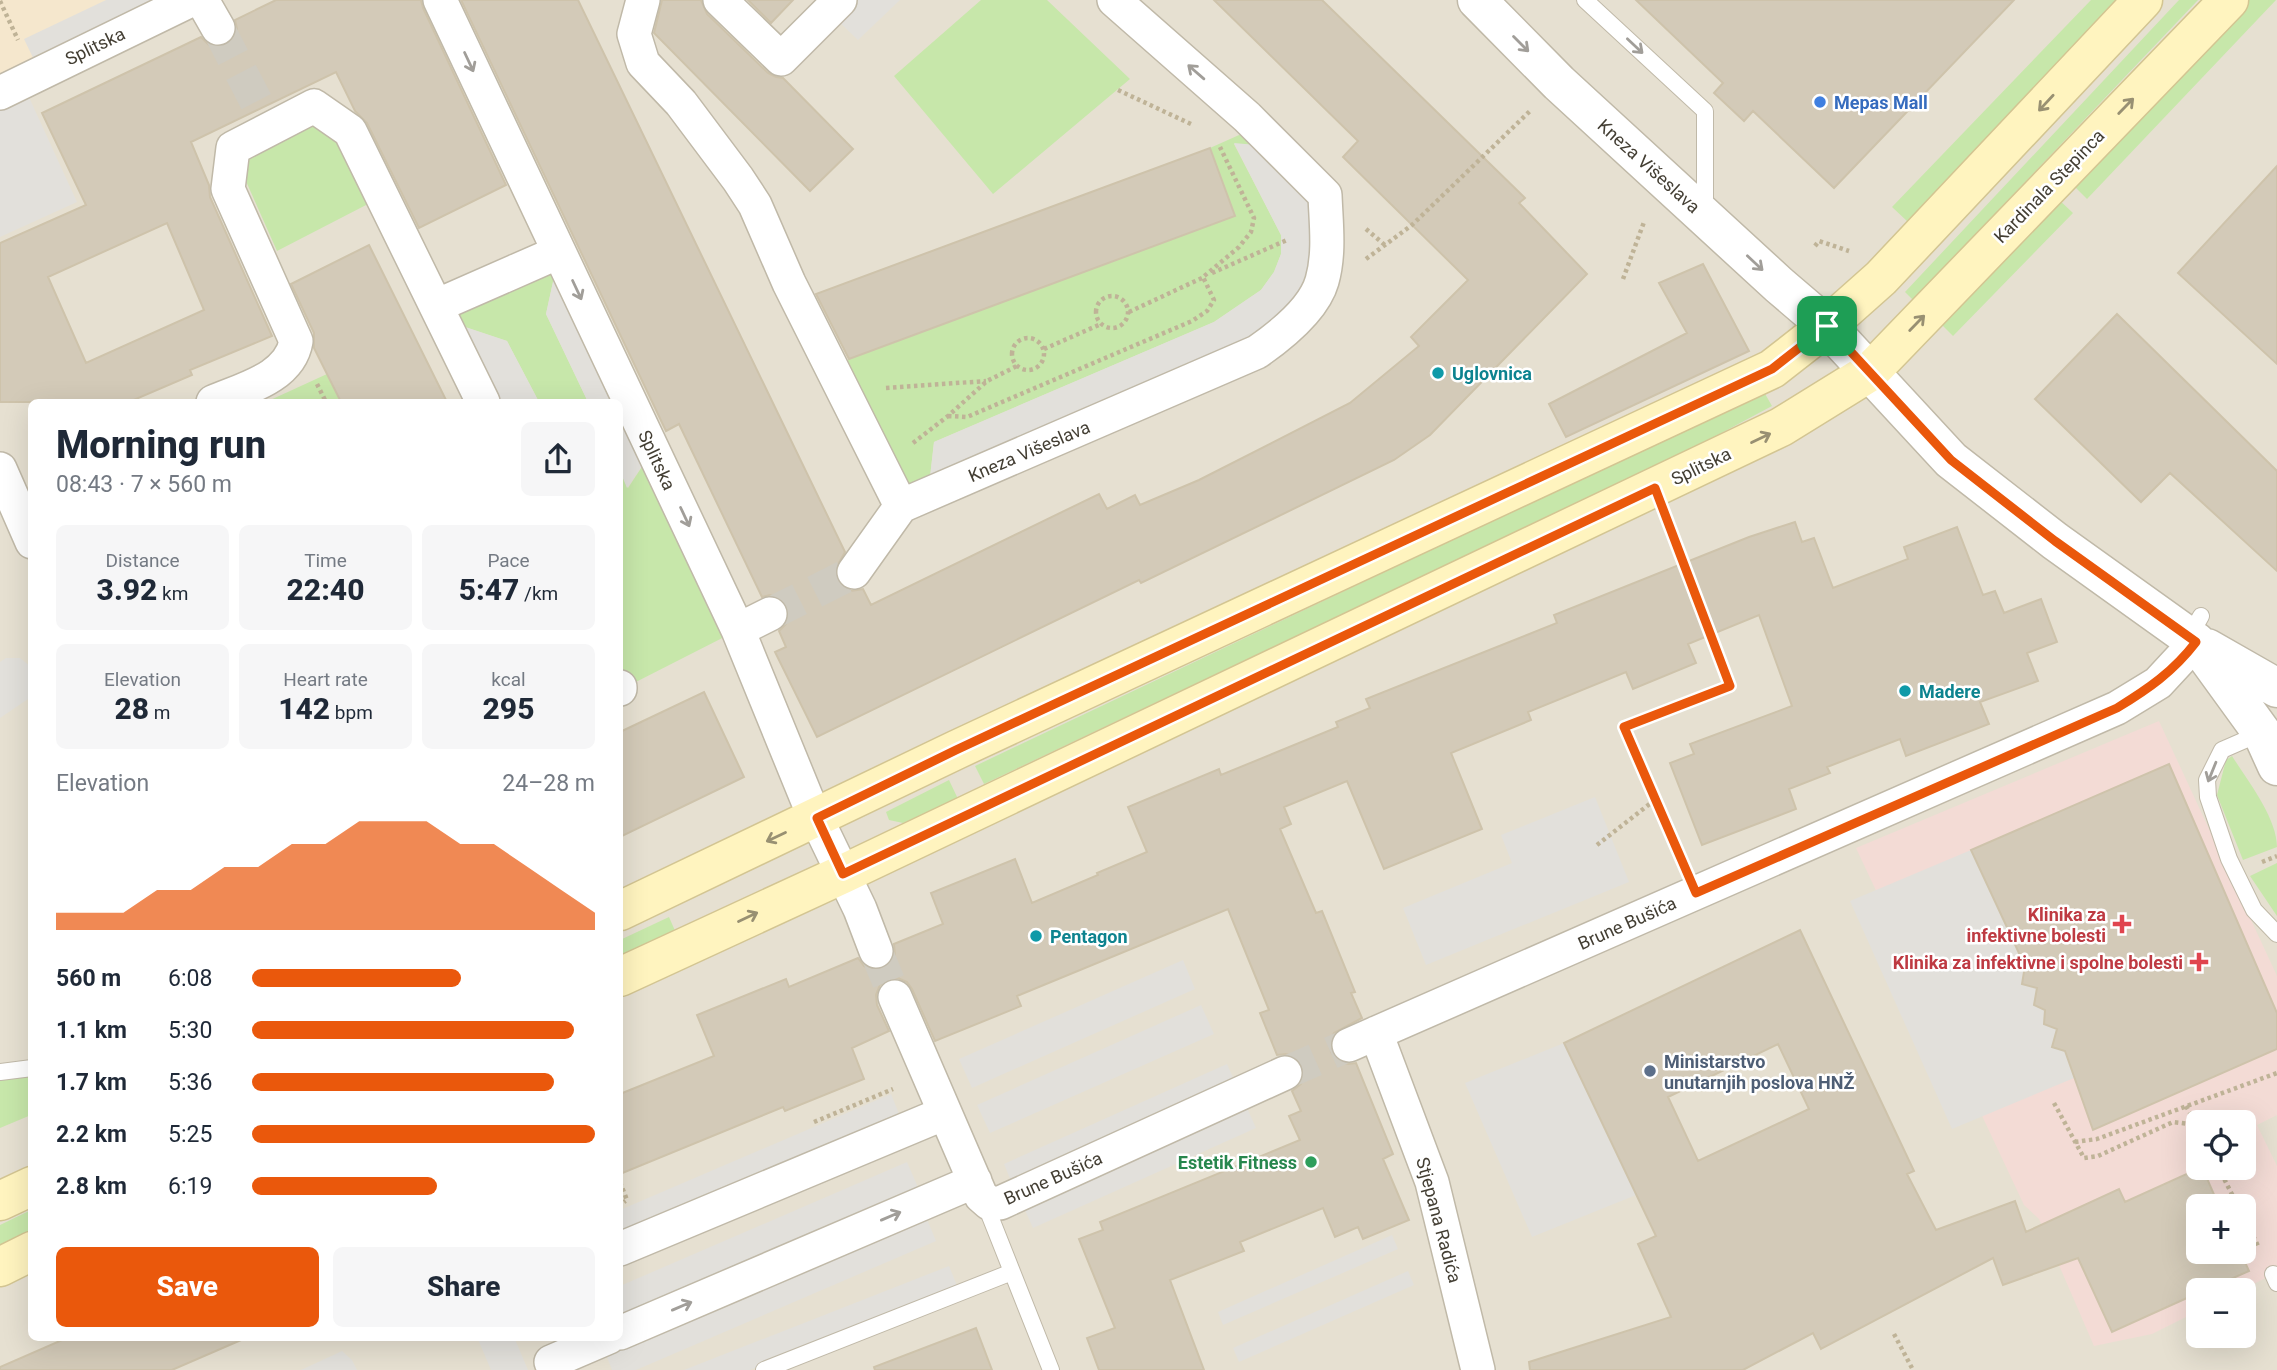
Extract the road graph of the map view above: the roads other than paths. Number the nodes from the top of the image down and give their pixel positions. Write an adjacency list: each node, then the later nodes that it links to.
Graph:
1 (191, 0): 11 (street, Splitska)
2 (440, 0): 13 (street, Splitska, one-way to 13)
3 (643, 0): 20 (street)
4 (720, 0): 5 (street)
5 (840, 0)
6 (1114, 0): 20 (street, Kneza Višeslava, one-way to 6)
7 (1585, 0): 12 (lane, one-way to 12)
8 (2143, 0): 15 (main road, one-way to 15)
9 (2228, 0): 16 (main road, Kardinala Stepinca, one-way to 9)
10 (1485, 2): 12 (street, Kneza Višeslava, one-way to 12)
11 (0, 93)
12 (1704, 216): 15 (street, Kneza Višeslava, one-way to 15)
13 (559, 252): 14 (street); 24 (street, Splitska, one-way to 24)
14 (436, 306): 17 (street); 18 (street)
15 (1827, 326): 16 (street, Kneza Višeslava); 28 (main road)
16 (1870, 372): 25 (street, Kneza Višeslava); 29 (main road, Splitska, one-way to 16)
17 (219, 399)
18 (482, 399)
19 (14, 484): 21 (street)
20 (901, 506): 22 (street)
21 (28, 529)
22 (854, 572)
23 (770, 614): 24 (street)
24 (738, 630): 28 (street, Splitska)
25 (2195, 632): 26 (street); 27 (street); 37 (street, Brune Bušića)
26 (2277, 688)
27 (2272, 743): 32 (lane, one-way to 32)
28 (817, 818): 29 (street, Splitska); 30 (main road, one-way to 30)
29 (843, 874): 33 (main road, Splitska, one-way to 29); 34 (street)
30 (670, 887): 31 (main road); 33 (main road)
31 (623, 910)
32 (2277, 934)
33 (696, 942): 35 (main road, Splitska)
34 (876, 951)
35 (623, 975)
36 (895, 997): 41 (street)
37 (1362, 1039): 54 (street, Stjepana Radića)
38 (28, 1068): 39 (lane)
39 (0, 1072)
40 (1285, 1073): 43 (street, Brune Bušića)
41 (945, 1113): 43 (street); 45 (street)
42 (28, 1188): 44 (main road)
43 (978, 1188): 48 (lane); 49 (street, one-way to 43)
44 (0, 1201)
45 (623, 1248)
46 (28, 1253): 47 (main road)
47 (0, 1267)
48 (1012, 1272): 52 (lane); 53 (lane)
49 (623, 1332)
50 (596, 1341): 51 (street)
51 (548, 1356)
52 (764, 1370)
53 (1051, 1370)
54 (1478, 1370)

